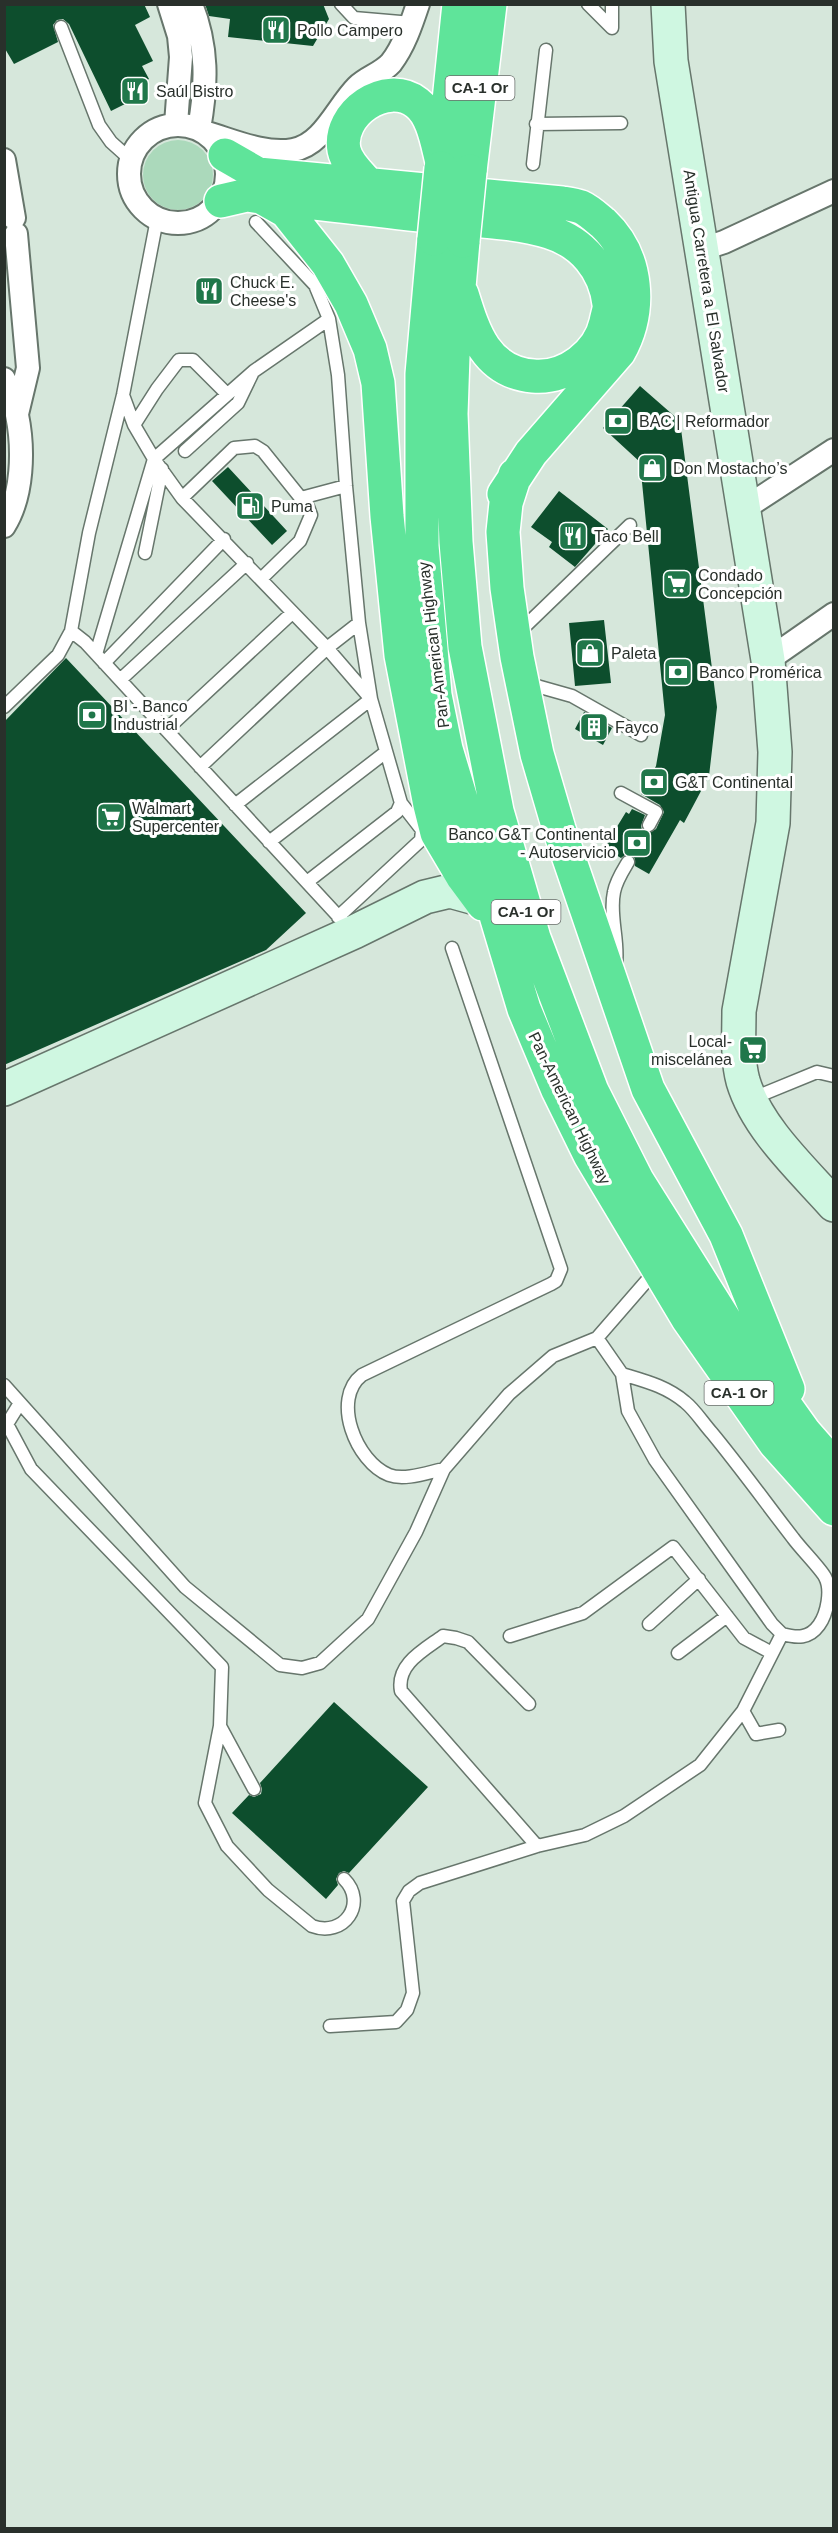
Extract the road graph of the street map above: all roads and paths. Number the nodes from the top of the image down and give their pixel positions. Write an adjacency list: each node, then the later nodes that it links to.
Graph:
1 (169, 4): 15 (street)
2 (191, 4): 17 (street)
3 (341, 4): 10 (lane)
4 (490, 4): 13 (highway, Pan-American Highway / CA-1 Or)
5 (505, 4): 13 (street)
6 (588, 4): 7 (lane)
7 (612, 4)
8 (668, 4): 28 (street, Antigua Carretera a El Salvador)
9 (456, 12): 20 (highway, Pan-American Highway / CA-1 Or)
10 (415, 14): 17 (street)
11 (61, 27): 18 (lane)
12 (546, 50): 16 (lane)
13 (482, 67): 20 (highway, Pan-American Highway / CA-1 Or)
14 (621, 123): 16 (lane)
15 (176, 124): 17 (street); 18 (street)
16 (536, 124): 19 (lane)
17 (210, 139): 22 (highway); 24 (street)
18 (131, 160): 26 (street)
19 (533, 164)
20 (451, 167): 22 (highway); 27 (highway, Pan-American Highway / CA-1 Or, bridge)
21 (5, 171): 36 (street)
22 (368, 184): 42 (highway)
23 (834, 191): 28 (street)
24 (221, 201): 25 (highway); 26 (street)
25 (258, 209): 29 (highway); 30 (lane); 38 (highway)
26 (157, 219): 35 (lane)
27 (448, 240): 29 (highway, Pan-American Highway / CA-1 Or); 32 (highway, Pan-American Highway / CA-1 Or)
28 (703, 249): 46 (street, Antigua Carretera a El Salvador)
29 (458, 282): 53 (highway, Pan-American Highway / CA-1 Or)
30 (328, 319): 31 (lane); 43 (lane)
31 (254, 371): 34 (lane); 40 (lane)
32 (422, 374): 38 (highway); 81 (highway, Pan-American Highway / CA-1 Or)
33 (4, 379): 36 (street)
34 (226, 393): 37 (lane); 41 (lane)
35 (123, 395): 37 (lane); 57 (lane)
36 (17, 414): 48 (street)
37 (134, 425): 41 (lane)
38 (382, 450): 75 (highway)
39 (834, 450): 46 (street)
40 (185, 451)
41 (158, 464): 44 (lane); 50 (lane); 60 (lane)
42 (514, 475): 53 (highway); 58 (highway)
43 (346, 486): 45 (lane); 56 (lane)
44 (182, 498): 45 (lane); 49 (lane)
45 (301, 498): 52 (lane)
46 (742, 510): 61 (street, Antigua Carretera a El Salvador)
47 (630, 525): 58 (lane)
48 (4, 526)
49 (224, 538): 51 (lane); 60 (lane)
50 (146, 553)
51 (247, 563): 52 (lane); 62 (lane)
52 (262, 579): 54 (lane)
53 (460, 594): 94 (highway, Pan-American Highway / CA-1 Or)
54 (292, 613): 59 (lane); 66 (lane)
55 (834, 614): 61 (street)
56 (358, 623): 59 (lane); 64 (lane)
57 (71, 631): 60 (lane); 65 (lane)
58 (514, 637): 63 (highway)
59 (327, 648): 64 (lane); 69 (lane)
60 (100, 658): 62 (lane)
61 (768, 660): 86 (street, Antigua Carretera a El Salvador)
62 (120, 680): 66 (lane)
63 (522, 682): 67 (lane); 83 (highway)
64 (371, 699): 68 (lane); 72 (lane)
65 (4, 707)
66 (166, 730): 69 (lane)
67 (641, 735)
68 (386, 752): 71 (lane); 74 (lane)
69 (200, 767): 72 (lane)
70 (621, 793): 73 (lane)
71 (401, 803): 77 (lane); 80 (lane)
72 (235, 805): 74 (lane)
73 (649, 825)
74 (269, 842): 77 (lane)
75 (447, 850): 78 (street); 79 (highway)
76 (628, 862): 83 (lane)
77 (306, 882): 80 (lane)
78 (424, 897): 79 (street); 80 (street)
79 (479, 899): 81 (highway)
80 (346, 925): 85 (street)
81 (499, 927): 88 (highway, Pan-American Highway / CA-1 Or)
82 (452, 948): 96 (lane)
83 (612, 986): 94 (highway)
84 (834, 1076): 86 (lane)
85 (4, 1089)
86 (750, 1099): 87 (street, Antigua Carretera a El Salvador)
87 (834, 1205)
88 (657, 1268): 89 (lane); 97 (highway, Pan-American Highway / CA-1 Or)
89 (597, 1338): 90 (lane); 96 (lane)
90 (622, 1374): 101 (lane); 101 (lane)
91 (4, 1385): 92 (lane)
92 (20, 1404): 93 (lane); 96 (lane)
93 (6, 1425): 107 (lane)
94 (805, 1433): 95 (highway, Pan-American Highway / CA-1 Or)
95 (834, 1466)
96 (444, 1469)
97 (834, 1509)
98 (699, 1580): 99 (lane); 100 (lane); 102 (lane)
99 (727, 1616): 103 (lane); 104 (lane)
100 (649, 1624)
101 (782, 1634): 104 (lane)
102 (510, 1636)
103 (678, 1653)
104 (772, 1653): 106 (lane)
105 (529, 1704): 110 (lane)
106 (743, 1712): 108 (lane); 110 (lane)
107 (220, 1726): 109 (lane); 111 (lane)
108 (778, 1730)
109 (254, 1789)
110 (537, 1846): 112 (lane)
111 (344, 1879)
112 (330, 2026)

